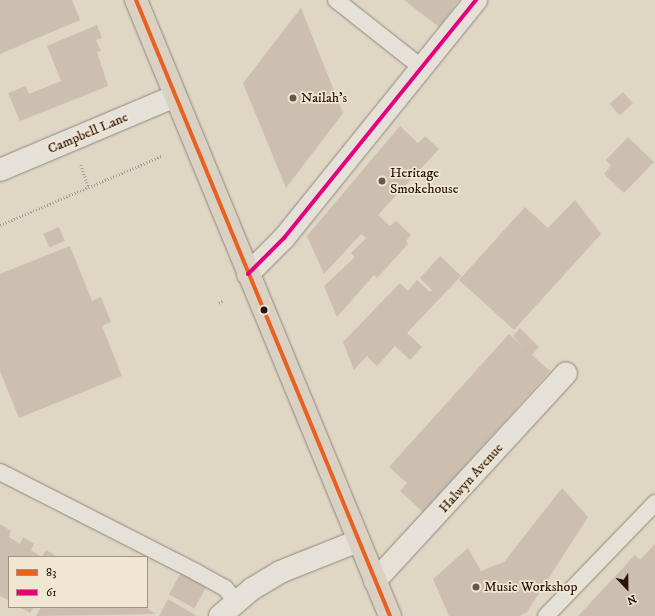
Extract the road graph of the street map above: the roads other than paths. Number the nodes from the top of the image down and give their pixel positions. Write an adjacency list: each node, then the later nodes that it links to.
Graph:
1 (136, 0): 5 (main road)
2 (336, 0): 4 (lane)
3 (476, 0): 4 (street)
4 (422, 68): 7 (street)
5 (175, 96): 6 (street, Campbell Lane); 7 (main road)
6 (0, 170)
7 (248, 274): 11 (main road)
8 (566, 373): 12 (street, Halwyn Avenue)
9 (0, 472): 13 (lane)
10 (655, 503): 16 (lane)
11 (358, 540): 12 (main road); 13 (street)
12 (375, 581): 15 (main road)
13 (236, 601): 14 (street)
14 (220, 616)
15 (390, 616)
16 (546, 616)

